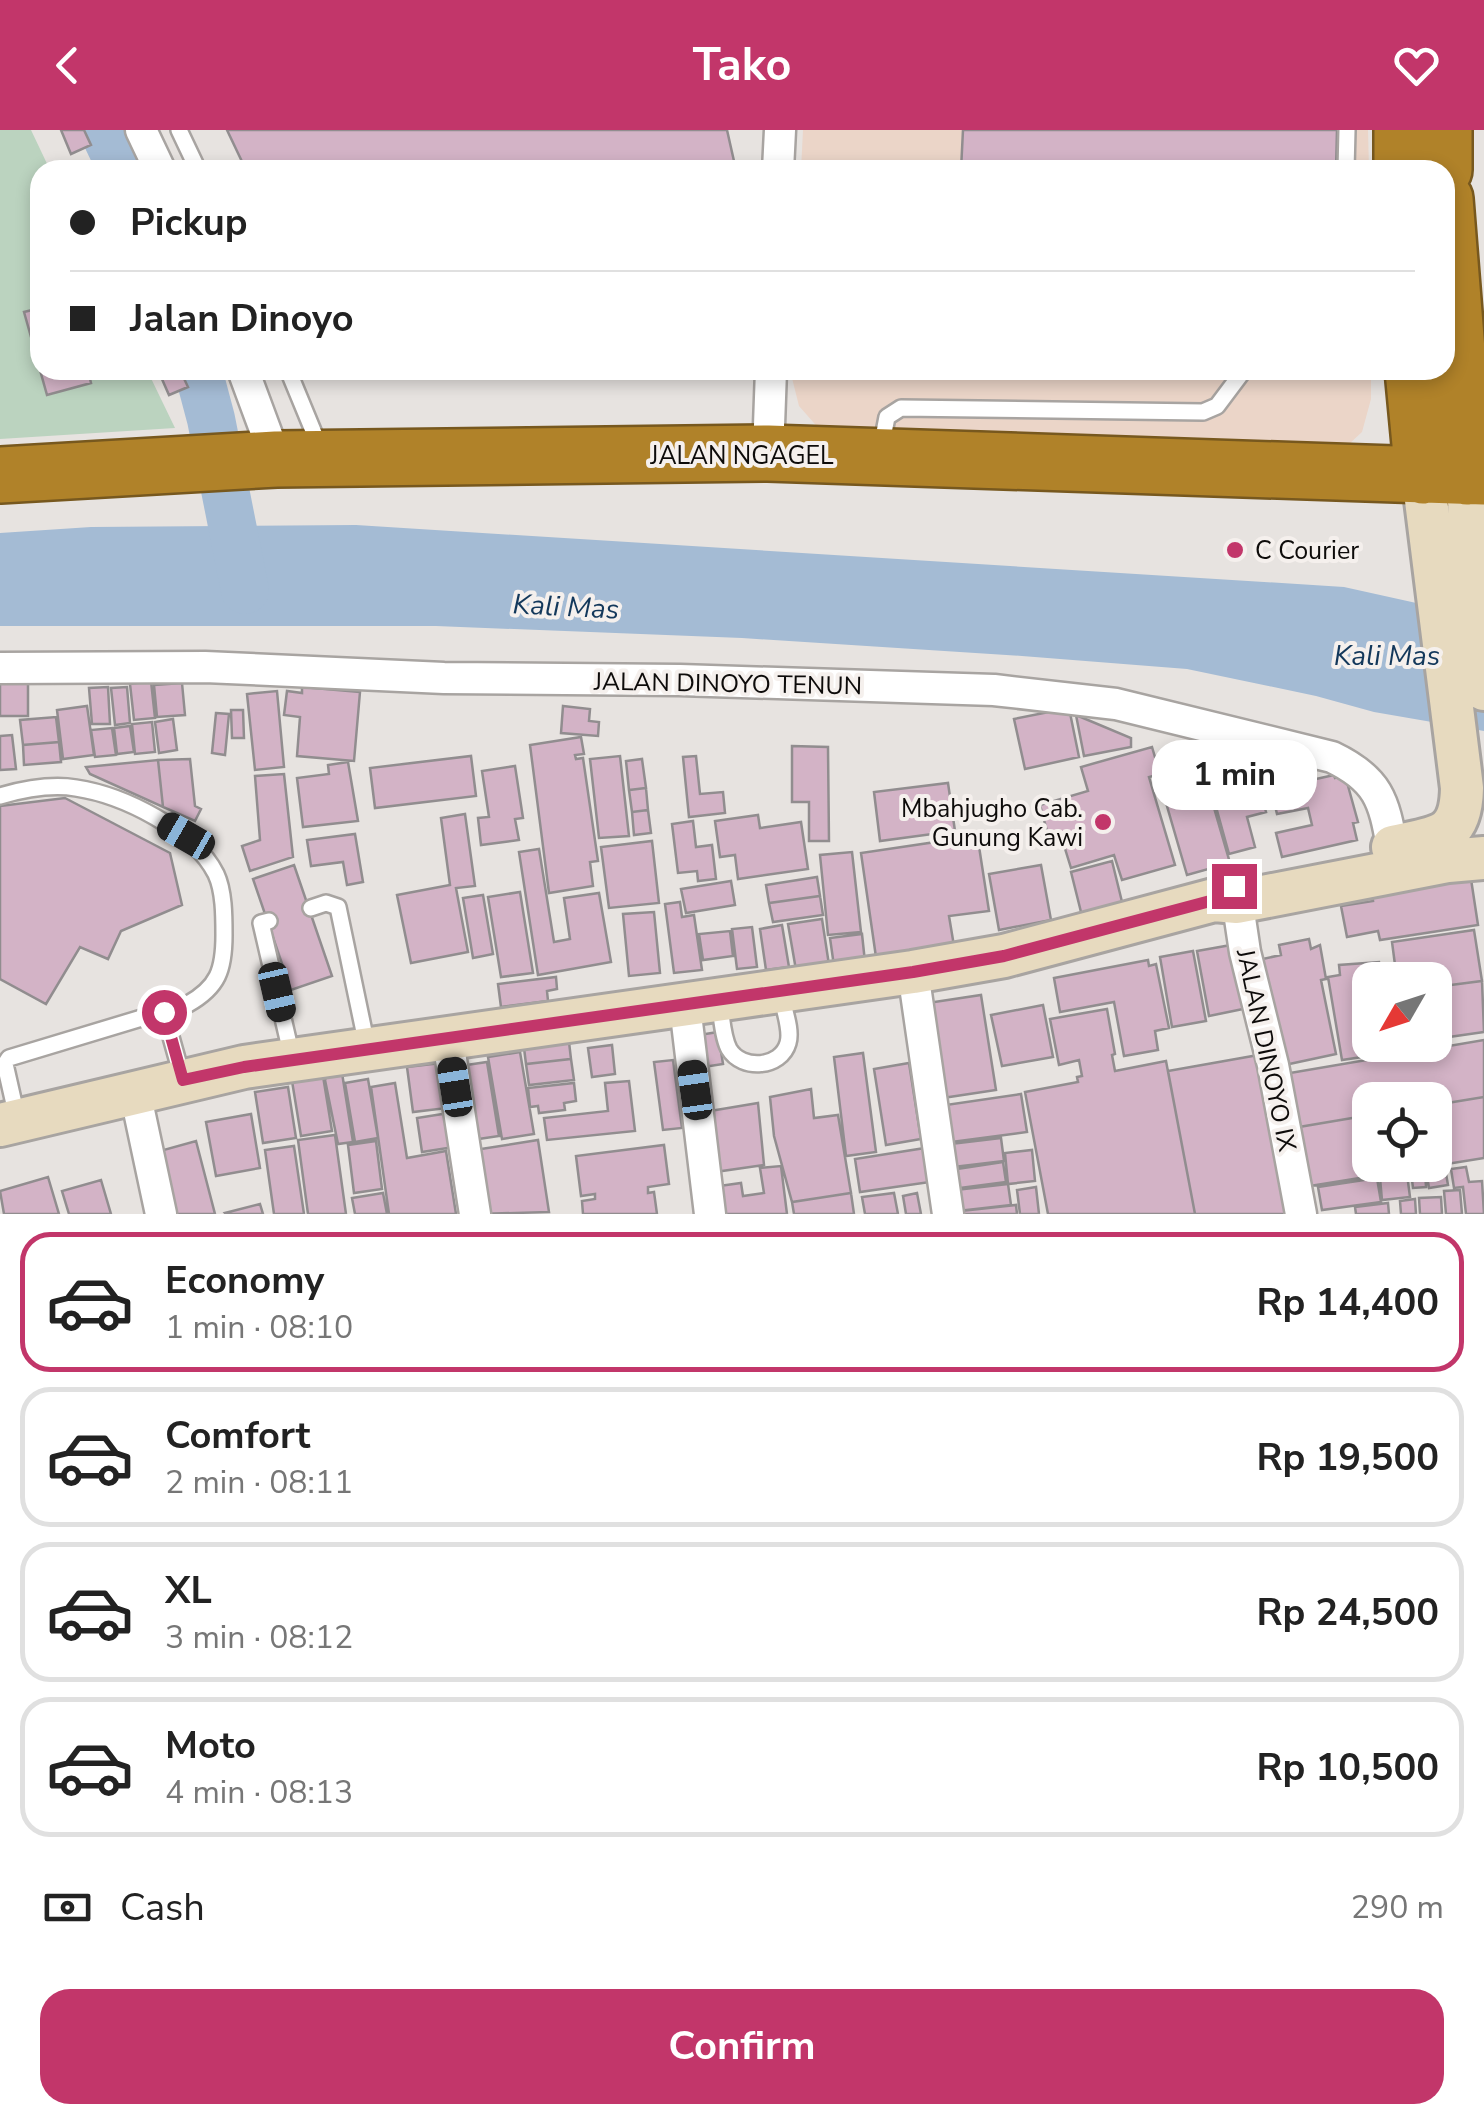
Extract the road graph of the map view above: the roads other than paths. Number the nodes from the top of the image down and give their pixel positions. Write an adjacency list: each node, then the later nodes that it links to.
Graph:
1 (141, 130): 6 (street)
2 (179, 130): 7 (lane)
3 (780, 130): 8 (street)
4 (1347, 130): 9 (lane)
5 (1444, 130): 10 (highway)
6 (155, 160)
7 (193, 160)
8 (778, 160)
9 (1346, 160)
10 (1444, 160)
11 (1455, 269): 21 (highway)
12 (248, 380): 19 (street)
13 (288, 380): 19 (lane)
14 (771, 380): 17 (street)
15 (1236, 380): 18 (lane)
16 (1417, 380): 21 (highway)
17 (768, 453): 18 (highway, JALAN NGAGEL); 19 (highway, JALAN NGAGEL)
18 (880, 457): 21 (highway, JALAN NGAGEL)
19 (284, 459): 20 (highway, JALAN NGAGEL)
20 (0, 474)
21 (1458, 477): 22 (main road)
22 (1455, 575): 24 (main road); 26 (main road)
23 (0, 668): 26 (street, JALAN DINOYO TENUN)
24 (1484, 689)
25 (0, 796): 34 (lane)
26 (1392, 848): 28 (main road)
27 (1484, 858): 28 (main road)
28 (1228, 896): 31 (main road); 45 (street, JALAN DINOYO IX)
29 (310, 908): 36 (lane)
30 (269, 921): 37 (lane)
31 (913, 972): 32 (main road); 44 (street)
32 (780, 992): 33 (main road); 33 (lane)
33 (702, 1003): 35 (main road); 43 (street)
34 (164, 1012): 38 (lane); 40 (lane)
35 (448, 1040): 36 (main road); 42 (street)
36 (367, 1050): 37 (main road)
37 (293, 1060): 38 (main road)
38 (183, 1080): 39 (main road)
39 (135, 1092): 40 (main road); 41 (street)
40 (9, 1122)
41 (162, 1214)
42 (475, 1214)
43 (710, 1214)
44 (948, 1214)
45 (1301, 1214)

